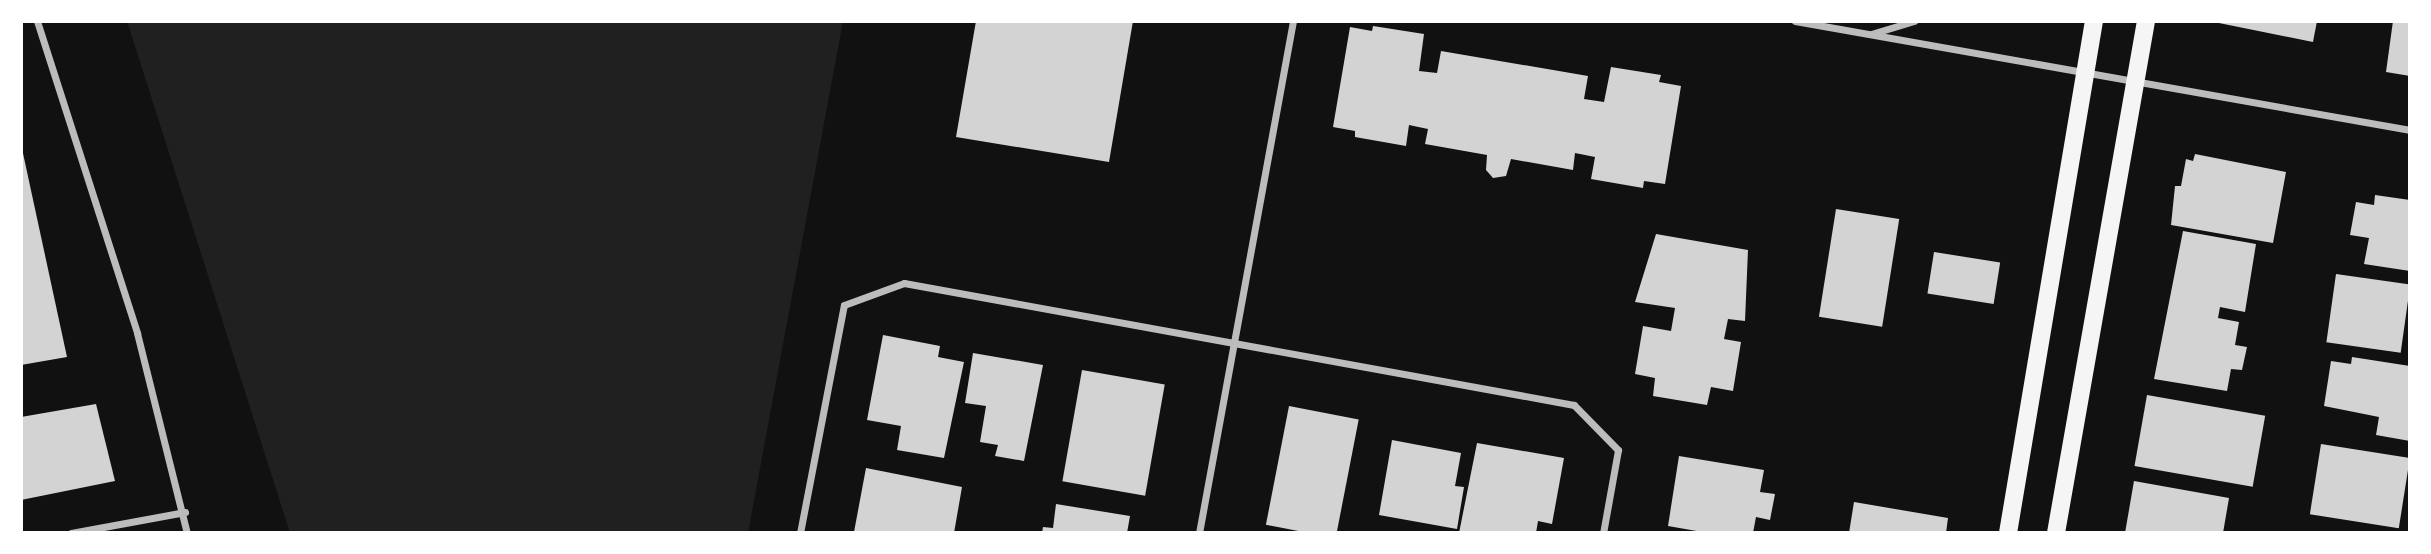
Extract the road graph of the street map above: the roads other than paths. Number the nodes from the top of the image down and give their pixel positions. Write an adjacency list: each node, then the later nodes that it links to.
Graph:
1 (37, 21): 12 (street)
2 (1293, 21): 11 (street)
3 (1795, 21): 7 (street)
4 (1914, 21): 7 (street)
5 (2094, 21): 8 (main road)
6 (2146, 21): 9 (main road)
7 (1868, 34): 8 (street)
8 (2084, 73): 9 (street); 18 (main road)
9 (2134, 82): 10 (street); 19 (main road)
10 (2410, 130)
11 (1231, 344): 15 (street); 16 (street); 17 (street)
12 (185, 512): 13 (street); 14 (street)
13 (71, 533)
14 (187, 533)
15 (800, 533)
16 (1199, 533)
17 (1603, 533)
18 (2008, 533)
19 (2056, 533)

